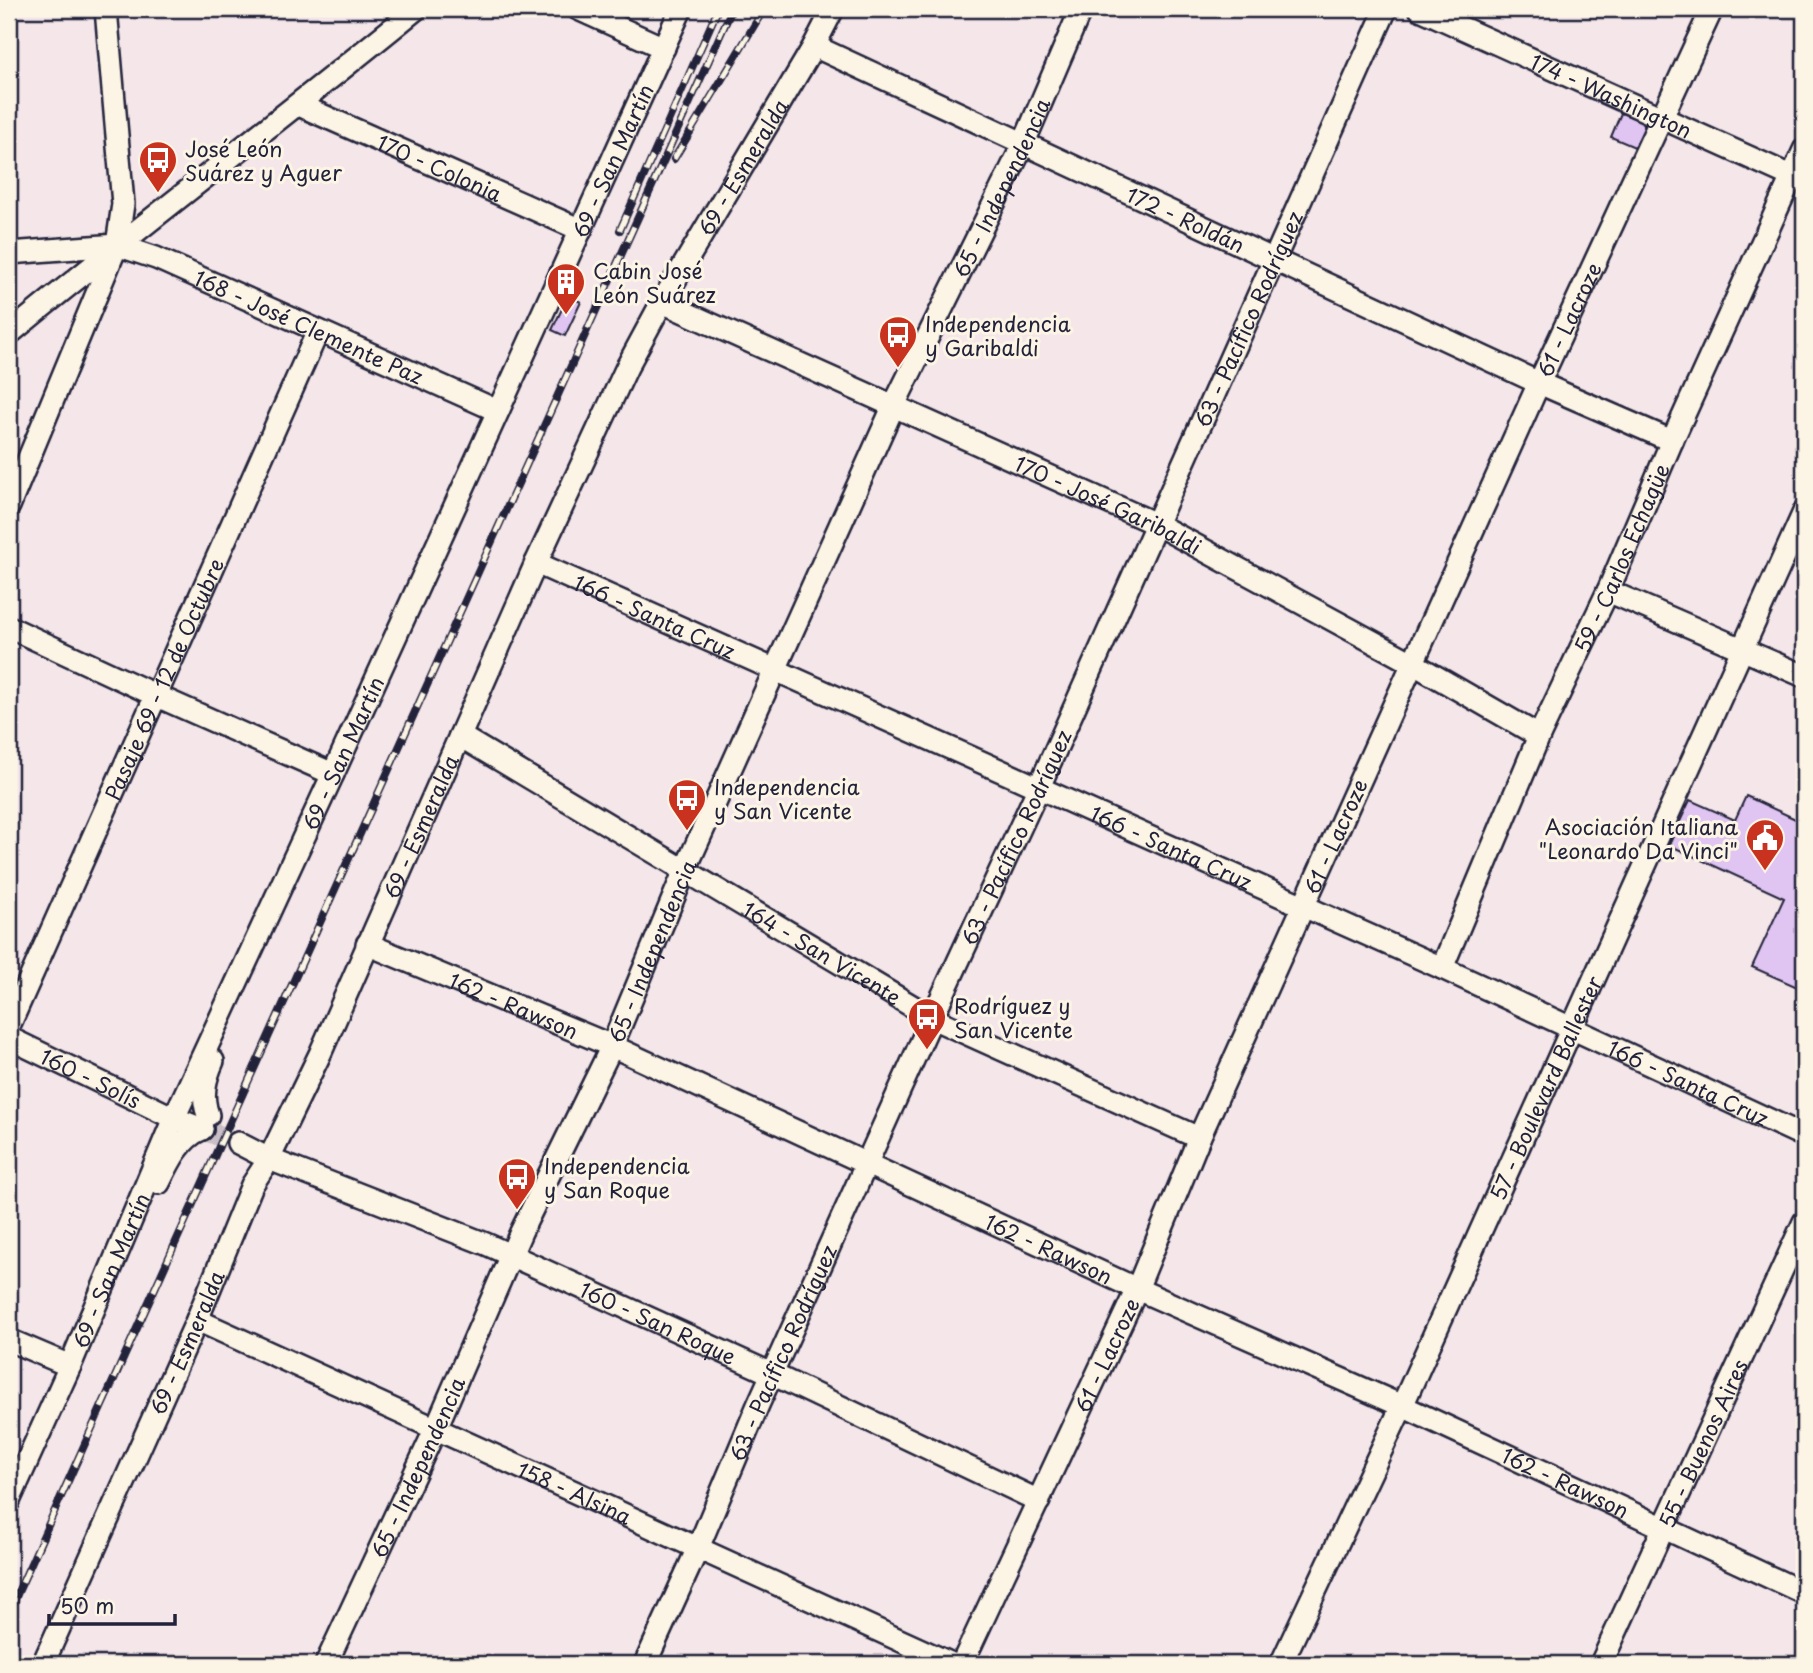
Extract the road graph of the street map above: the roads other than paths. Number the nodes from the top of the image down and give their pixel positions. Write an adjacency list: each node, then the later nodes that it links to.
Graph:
1 (106, 9): 18 (street)
2 (416, 9): 12 (street)
3 (578, 9): 11 (street)
4 (681, 9): 11 (street, 69 - San Martín)
5 (833, 9): 10 (street, 69 - Esmeralda)
6 (1080, 9): 14 (street, 65 - Independencia)
7 (1386, 9): 20 (street, 63 - Pacífico Rodríguez)
8 (1420, 9): 13 (street, 174 - Washington)
9 (1712, 9): 13 (street, 61 - Lacroze)
10 (814, 46): 14 (street, 172 - Roldán); 21 (street, 69 - Esmeralda)
11 (663, 48): 17 (street, 69 - San Martín)
12 (299, 105): 17 (street, 170 - Colonia); 18 (street)
13 (1663, 117): 16 (street, 174 - Washington); 24 (street, 61 - Lacroze)
14 (1023, 145): 20 (street, 172 - Roldán); 25 (street, 65 - Independencia)
15 (1804, 150): 16 (street, 59 - Carlos Echagüe)
16 (1798, 180): 27 (street, 59 - Carlos Echagüe)
17 (581, 230): 26 (street, 69 - San Martín)
18 (117, 245): 19 (street); 22 (street, 168 - José Clemente Paz); 23 (street); 28 (street)
19 (9, 253)
20 (1275, 260): 24 (street, 172 - Roldán); 30 (street, 63 - Pacífico Rodríguez)
21 (662, 302): 25 (street, 170 - José Garibaldi); 31 (street, 69 - Esmeralda)
22 (318, 331): 26 (street, 168 - José Clemente Paz); 38 (street, Pasaje 69 - 12 de Octubre)
23 (9, 334)
24 (1539, 383): 27 (street, 172 - Roldán); 35 (street, 61 - Lacroze)
25 (894, 405): 30 (street, 170 - José Garibaldi); 36 (street, 65 - Independencia)
26 (498, 411): 41 (street, 69 - San Martín)
27 (1672, 441): 32 (street, 59 - Carlos Echagüe)
28 (9, 506)
29 (1804, 512): 34 (street, 57 - Boulevard Ballester)
30 (1156, 524): 35 (street, 170 - José Garibaldi); 42 (street, 63 - Pacífico Rodríguez)
31 (536, 563): 36 (street, 166 - Santa Cruz); 39 (street, 69 - Esmeralda)
32 (1608, 591): 34 (street); 40 (street, 59 - Carlos Echagüe)
33 (9, 626): 38 (street)
34 (1742, 648): 37 (street); 50 (street, 57 - Boulevard Ballester)
35 (1414, 664): 40 (street, 170 - José Garibaldi); 44 (street, 61 - Lacroze)
36 (774, 670): 42 (street, 166 - Santa Cruz); 43 (street, 65 - Independencia)
37 (1804, 676)
38 (157, 696): 41 (street); 49 (street, Pasaje 69 - 12 de Octubre)
39 (460, 736): 43 (street, 164 - San Vicente); 45 (street, 69 - Esmeralda)
40 (1539, 736): 46 (street, 59 - Carlos Echagüe)
41 (333, 774): 47 (street, 69 - San Martín)
42 (1039, 786): 44 (street, 166 - Santa Cruz); 48 (street, 63 - Pacífico Rodríguez)
43 (685, 870): 48 (street, 164 - San Vicente); 52 (street, 65 - Independencia)
44 (1303, 908): 46 (street, 166 - Santa Cruz); 57 (street, 61 - Lacroze)
45 (367, 944): 52 (street, 162 - Rawson); 53 (street, 69 - Esmeralda)
46 (1442, 968): 50 (street, 166 - Santa Cruz)
47 (227, 1002): 54 (street, 69 - San Martín); 55 (street)
48 (932, 1018): 57 (street, 164 - San Vicente); 59 (street, 63 - Pacífico Rodríguez)
49 (9, 1026)
50 (1571, 1030): 56 (street, 166 - Santa Cruz); 68 (street, 57 - Boulevard Ballester)
51 (9, 1038): 54 (street, 160 - Solís)
52 (612, 1046): 59 (street, 162 - Rawson); 62 (street, 65 - Independencia)
53 (320, 1054): 58 (street, 69 - Esmeralda); 58 (street, 160 - San Roque)
54 (174, 1118): 55 (street, 160 - Solís); 61 (street, 69 - San Martín)
55 (205, 1122): 61 (street)
56 (1804, 1136)
57 (1199, 1138): 63 (street, 61 - Lacroze)
58 (269, 1159): 62 (street, 160 - San Roque); 64 (street, 69 - Esmeralda)
59 (868, 1164): 63 (street, 162 - Rawson); 67 (street, 63 - Pacífico Rodríguez)
60 (1804, 1222): 72 (street, 55 - Buenos Aires)
61 (128, 1226): 66 (street, 69 - San Martín)
62 (511, 1256): 67 (street, 160 - San Roque); 69 (street, 65 - Independencia)
63 (1137, 1289): 68 (street, 162 - Rawson); 71 (street, 61 - Lacroze)
64 (197, 1320): 69 (street, 158 - Alsina); 75 (street, 69 - Esmeralda)
65 (9, 1340): 66 (street)
66 (70, 1366): 70 (street, 69 - San Martín)
67 (772, 1374): 71 (street, 160 - San Roque); 73 (street, 63 - Pacífico Rodríguez)
68 (1402, 1406): 72 (street, 162 - Rawson); 80 (street, 57 - Boulevard Ballester)
69 (436, 1428): 73 (street, 158 - Alsina); 76 (street, 65 - Independencia)
70 (9, 1501)
71 (1039, 1501): 79 (street, 61 - Lacroze)
72 (1664, 1529): 74 (street, 162 - Rawson); 81 (street, 55 - Buenos Aires)
73 (698, 1548): 77 (street, 63 - Pacífico Rodríguez); 78 (street, 158 - Alsina)
74 (1804, 1593)
75 (43, 1664)
76 (327, 1664)
77 (645, 1664)
78 (951, 1664)
79 (962, 1664)
80 (1281, 1664)
81 (1601, 1664)

